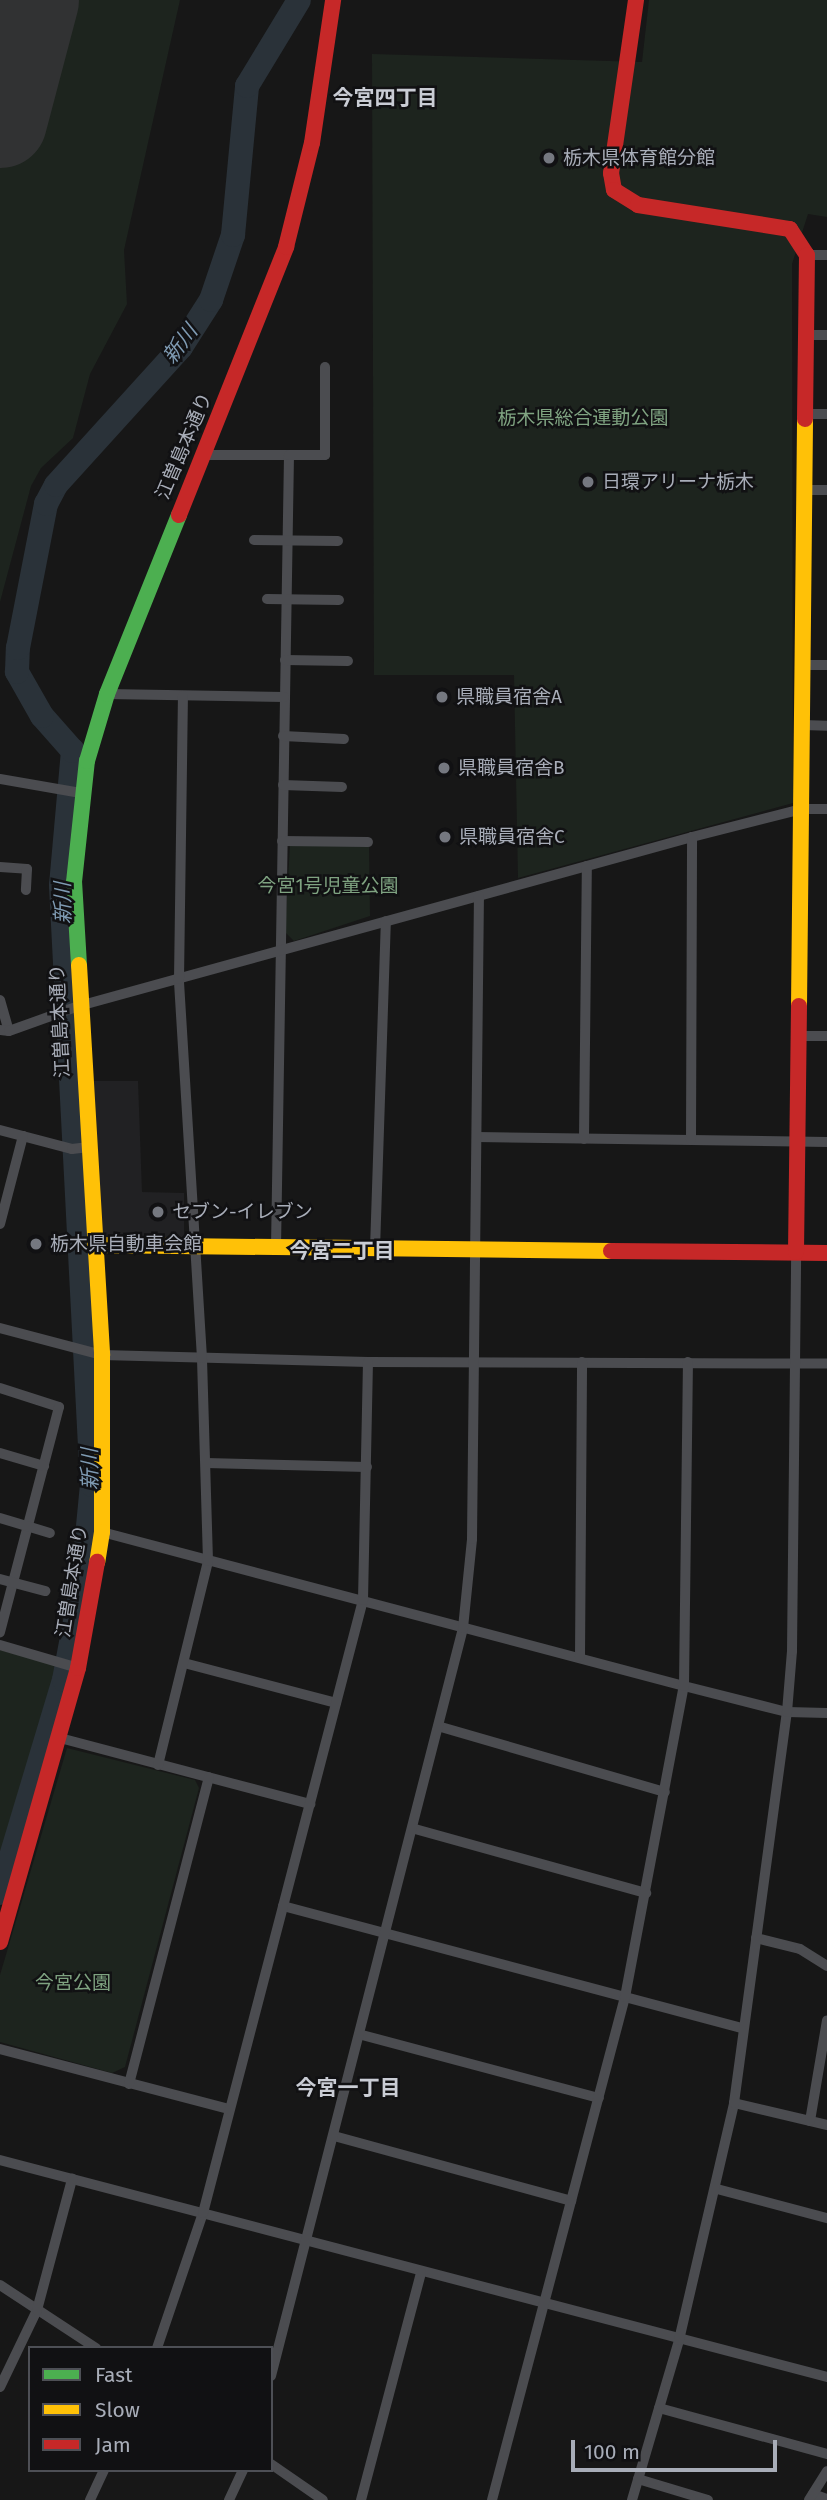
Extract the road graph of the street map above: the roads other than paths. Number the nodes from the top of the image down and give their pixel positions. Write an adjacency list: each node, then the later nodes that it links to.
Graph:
1 (333, 0): 10 (street, 江曽島本通り)
2 (636, 0): 3 (street)
3 (807, 255): 4 (street); 5 (street)
4 (827, 255)
5 (805, 335): 6 (street); 8 (street)
6 (827, 335)
7 (325, 367): 11 (street)
8 (804, 414): 9 (street); 12 (street)
9 (827, 414)
10 (203, 455): 11 (street); 24 (street, 江曽島本通り)
11 (289, 455): 15 (street)
12 (803, 490): 13 (street); 22 (street)
13 (827, 490)
14 (254, 540): 15 (street)
15 (287, 540): 16 (street); 18 (street)
16 (338, 541)
17 (267, 599): 18 (street)
18 (286, 599): 19 (street); 20 (street)
19 (339, 600)
20 (285, 660): 21 (street); 26 (street)
21 (348, 661)
22 (803, 665): 23 (street); 27 (street)
23 (827, 665)
24 (107, 694): 25 (street); 34 (street, 江曽島本通り)
25 (183, 696): 26 (street); 46 (street)
26 (284, 697): 29 (street)
27 (803, 725): 28 (street); 35 (street)
28 (827, 726)
29 (284, 736): 30 (street); 32 (street)
30 (344, 739)
31 (0, 779): 34 (street)
32 (283, 785): 33 (street); 38 (street)
33 (342, 786)
34 (81, 793): 48 (street, 江曽島本通り)
35 (802, 810): 36 (street); 37 (street); 50 (street)
36 (827, 810)
37 (692, 837): 40 (street); 56 (street)
38 (282, 841): 39 (street); 45 (street)
39 (368, 842)
40 (587, 866): 43 (street); 55 (street)
41 (0, 867): 42 (street)
42 (26, 890)
43 (479, 896): 44 (street); 54 (street)
44 (386, 921): 45 (street); 64 (street)
45 (280, 953): 46 (street); 63 (street)
46 (179, 979): 48 (street); 62 (street)
47 (0, 1000): 49 (street)
48 (79, 1006): 49 (street); 59 (street, 江曽島本通り)
49 (5, 1030)
50 (798, 1036): 51 (street); 57 (street)
51 (827, 1036)
52 (0, 1130): 53 (street)
53 (23, 1136): 59 (street); 60 (street)
54 (477, 1137): 55 (street); 65 (street)
55 (584, 1139): 56 (street)
56 (691, 1140): 57 (street)
57 (798, 1141): 58 (street); 66 (street)
58 (827, 1142)
59 (89, 1147): 61 (street, 江曽島本通り)
60 (0, 1224)
61 (95, 1245): 62 (street); 69 (street, 江曽島本通り)
62 (193, 1246): 63 (street); 70 (street)
63 (276, 1247): 64 (street)
64 (375, 1249): 65 (street)
65 (476, 1250): 66 (street); 72 (street)
66 (796, 1252): 67 (street); 75 (street)
67 (827, 1252)
68 (0, 1328): 69 (street)
69 (102, 1355): 70 (street); 84 (street, 江曽島本通り)
70 (202, 1358): 71 (street); 79 (street)
71 (368, 1362): 72 (street); 81 (street)
72 (475, 1362): 73 (street); 91 (street)
73 (582, 1362): 74 (street); 94 (street)
74 (688, 1362): 75 (street); 97 (street)
75 (796, 1362): 76 (street); 99 (street)
76 (827, 1364)
77 (0, 1388): 80 (street)
78 (0, 1453): 80 (street)
79 (206, 1463): 81 (street); 86 (street)
80 (44, 1466): 83 (street)
81 (367, 1467): 90 (street)
82 (0, 1518): 83 (street)
83 (28, 1526): 85 (street); 88 (street)
84 (102, 1532): 86 (street); 96 (street, 江曽島本通り)
85 (50, 1533)
86 (208, 1561): 90 (street); 95 (street)
87 (0, 1579): 88 (street)
88 (12, 1583): 89 (street); 92 (street)
89 (45, 1591)
90 (363, 1600): 91 (street); 98 (street)
91 (463, 1628): 94 (street); 101 (street)
92 (0, 1632)
93 (0, 1645): 96 (street)
94 (580, 1657): 97 (street)
95 (184, 1663): 98 (street); 103 (street)
96 (78, 1668): 102 (street, 江曽島本通り)
97 (684, 1686): 99 (street); 105 (street)
98 (336, 1703): 106 (street)
99 (787, 1712): 100 (street); 111 (street)
100 (827, 1713)
101 (441, 1727): 105 (street); 107 (street)
102 (60, 1738): 103 (street); 112 (street, 江曽島本通り)
103 (158, 1765): 104 (street)
104 (209, 1777): 106 (street); 119 (street)
105 (665, 1792): 108 (street)
106 (310, 1804): 109 (street)
107 (415, 1829): 108 (street); 110 (street)
108 (646, 1893): 114 (street)
109 (283, 1906): 110 (street); 122 (street)
110 (388, 1935): 114 (street); 117 (street)
111 (756, 1938): 113 (street); 116 (street)
112 (0, 1942)
113 (827, 1966)
114 (625, 1997): 116 (street); 120 (street)
115 (827, 2020): 123 (street)
116 (743, 2028): 121 (street)
117 (362, 2035): 120 (street); 125 (street)
118 (0, 2049): 119 (street)
119 (129, 2084): 122 (street)
120 (599, 2098): 129 (street)
121 (734, 2103): 123 (street); 128 (street)
122 (229, 2109): 130 (street)
123 (810, 2121): 124 (street)
124 (827, 2125)
125 (334, 2136): 129 (street); 132 (street)
126 (0, 2160): 127 (street)
127 (72, 2179): 130 (street); 136 (street)
128 (717, 2189): 131 (street); 137 (street)
129 (571, 2200): 135 (street)
130 (203, 2213): 132 (street); 139 (street)
131 (827, 2218)
132 (305, 2241): 133 (street); 140 (street)
133 (421, 2273): 135 (street); 155 (street)
134 (0, 2285): 136 (street)
135 (545, 2305): 137 (street); 156 (street)
136 (37, 2310): 138 (street); 142 (street)
137 (679, 2340): 141 (street); 143 (street)
138 (93, 2346)
139 (158, 2346)
140 (273, 2368)
141 (827, 2377)
142 (0, 2387)
143 (659, 2408): 144 (street); 149 (street)
144 (827, 2454)
145 (273, 2465): 154 (street)
146 (827, 2471): 150 (street)
147 (103, 2472): 152 (street)
148 (242, 2472): 153 (street)
149 (638, 2479): 157 (street); 158 (street)
150 (811, 2497): 151 (street)
151 (827, 2499)
152 (90, 2500)
153 (229, 2500)
154 (323, 2500)
155 (361, 2500)
156 (492, 2500)
157 (632, 2500)
158 (708, 2500)

